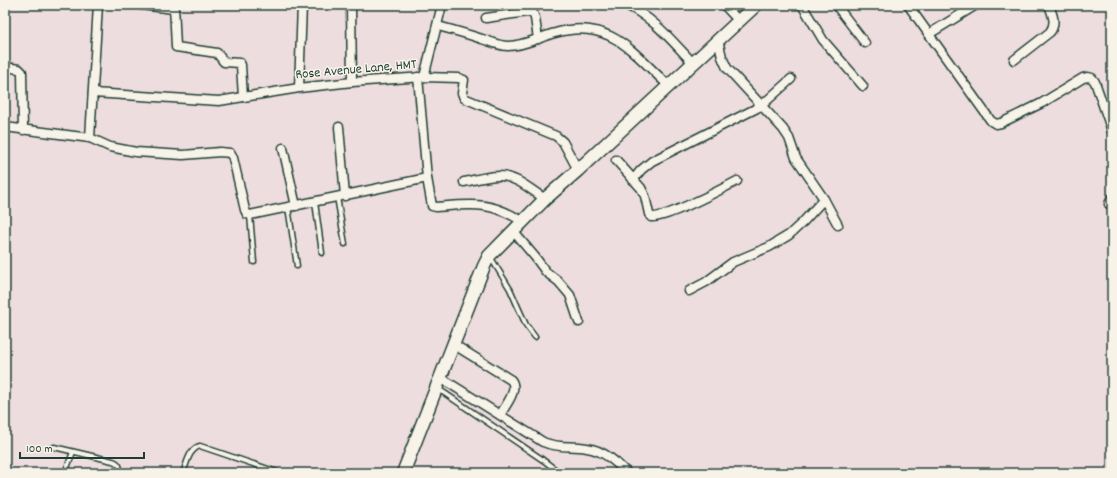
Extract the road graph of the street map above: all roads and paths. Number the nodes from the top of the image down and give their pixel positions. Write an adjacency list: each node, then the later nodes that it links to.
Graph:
1 (98, 5): 31 (street)
2 (141, 5): 14 (street)
3 (302, 5): 30 (street)
4 (351, 5): 27 (street)
5 (442, 5): 17 (street)
6 (626, 5): 23 (street)
7 (724, 5): 16 (street)
8 (756, 5): 16 (street)
9 (802, 5): 29 (street)
10 (836, 5): 21 (street)
11 (908, 5): 18 (street)
12 (976, 5): 18 (street)
13 (1049, 5): 22 (street)
14 (174, 7): 32 (street)
15 (486, 18): 19 (street)
16 (739, 21): 20 (street)
17 (438, 26): 19 (street); 25 (street)
18 (930, 34): 37 (street)
19 (538, 39): 28 (street)
20 (718, 40): 23 (street); 33 (street)
21 (865, 43)
22 (1014, 60)
23 (693, 63): 28 (street)
24 (5, 67): 36 (street)
25 (421, 77): 27 (street, Rose Avenue Lane, HMT); 41 (street, Rose Avenue Lane, HMT); 42 (street)
26 (791, 79): 33 (street)
27 (352, 82): 30 (street, Rose Avenue Lane, HMT)
28 (669, 86): 41 (street)
29 (863, 86)
30 (299, 88): 32 (street, Rose Avenue Lane, HMT)
31 (93, 92): 32 (street, Rose Avenue Lane, HMT); 38 (street)
32 (243, 97)
33 (760, 106): 43 (street); 48 (street)
34 (339, 127): 46 (street)
35 (5, 128): 36 (street)
36 (23, 130): 38 (street)
37 (1112, 131)
38 (90, 138): 51 (street)
39 (284, 148): 50 (street)
40 (616, 160): 43 (street)
41 (578, 170): 47 (street)
42 (427, 178): 46 (street); 52 (street)
43 (633, 180): 44 (street)
44 (737, 181)
45 (464, 182): 47 (street)
46 (341, 196): 49 (street); 55 (lane)
47 (545, 198): 52 (street)
48 (824, 199): 53 (street); 60 (street)
49 (315, 202): 50 (street); 56 (lane)
50 (292, 206): 51 (street); 59 (lane)
51 (250, 215): 58 (lane)
52 (522, 221): 54 (street)
53 (838, 225)
54 (513, 231): 57 (street); 61 (street)
55 (345, 244)
56 (322, 253)
57 (489, 256): 62 (lane); 63 (street)
58 (254, 262)
59 (297, 266)
60 (689, 290)
61 (579, 322)
62 (535, 337)
63 (454, 344): 64 (street); 65 (street)
64 (439, 383): 65 (street); 72 (street); 73 (lane)
65 (500, 415): 74 (street)
66 (54, 447): 67 (lane)
67 (72, 452): 68 (lane); 69 (lane)
68 (65, 473)
69 (119, 473)
70 (183, 473): 71 (lane)
71 (280, 473)
72 (403, 473)
73 (560, 473)
74 (627, 473)

